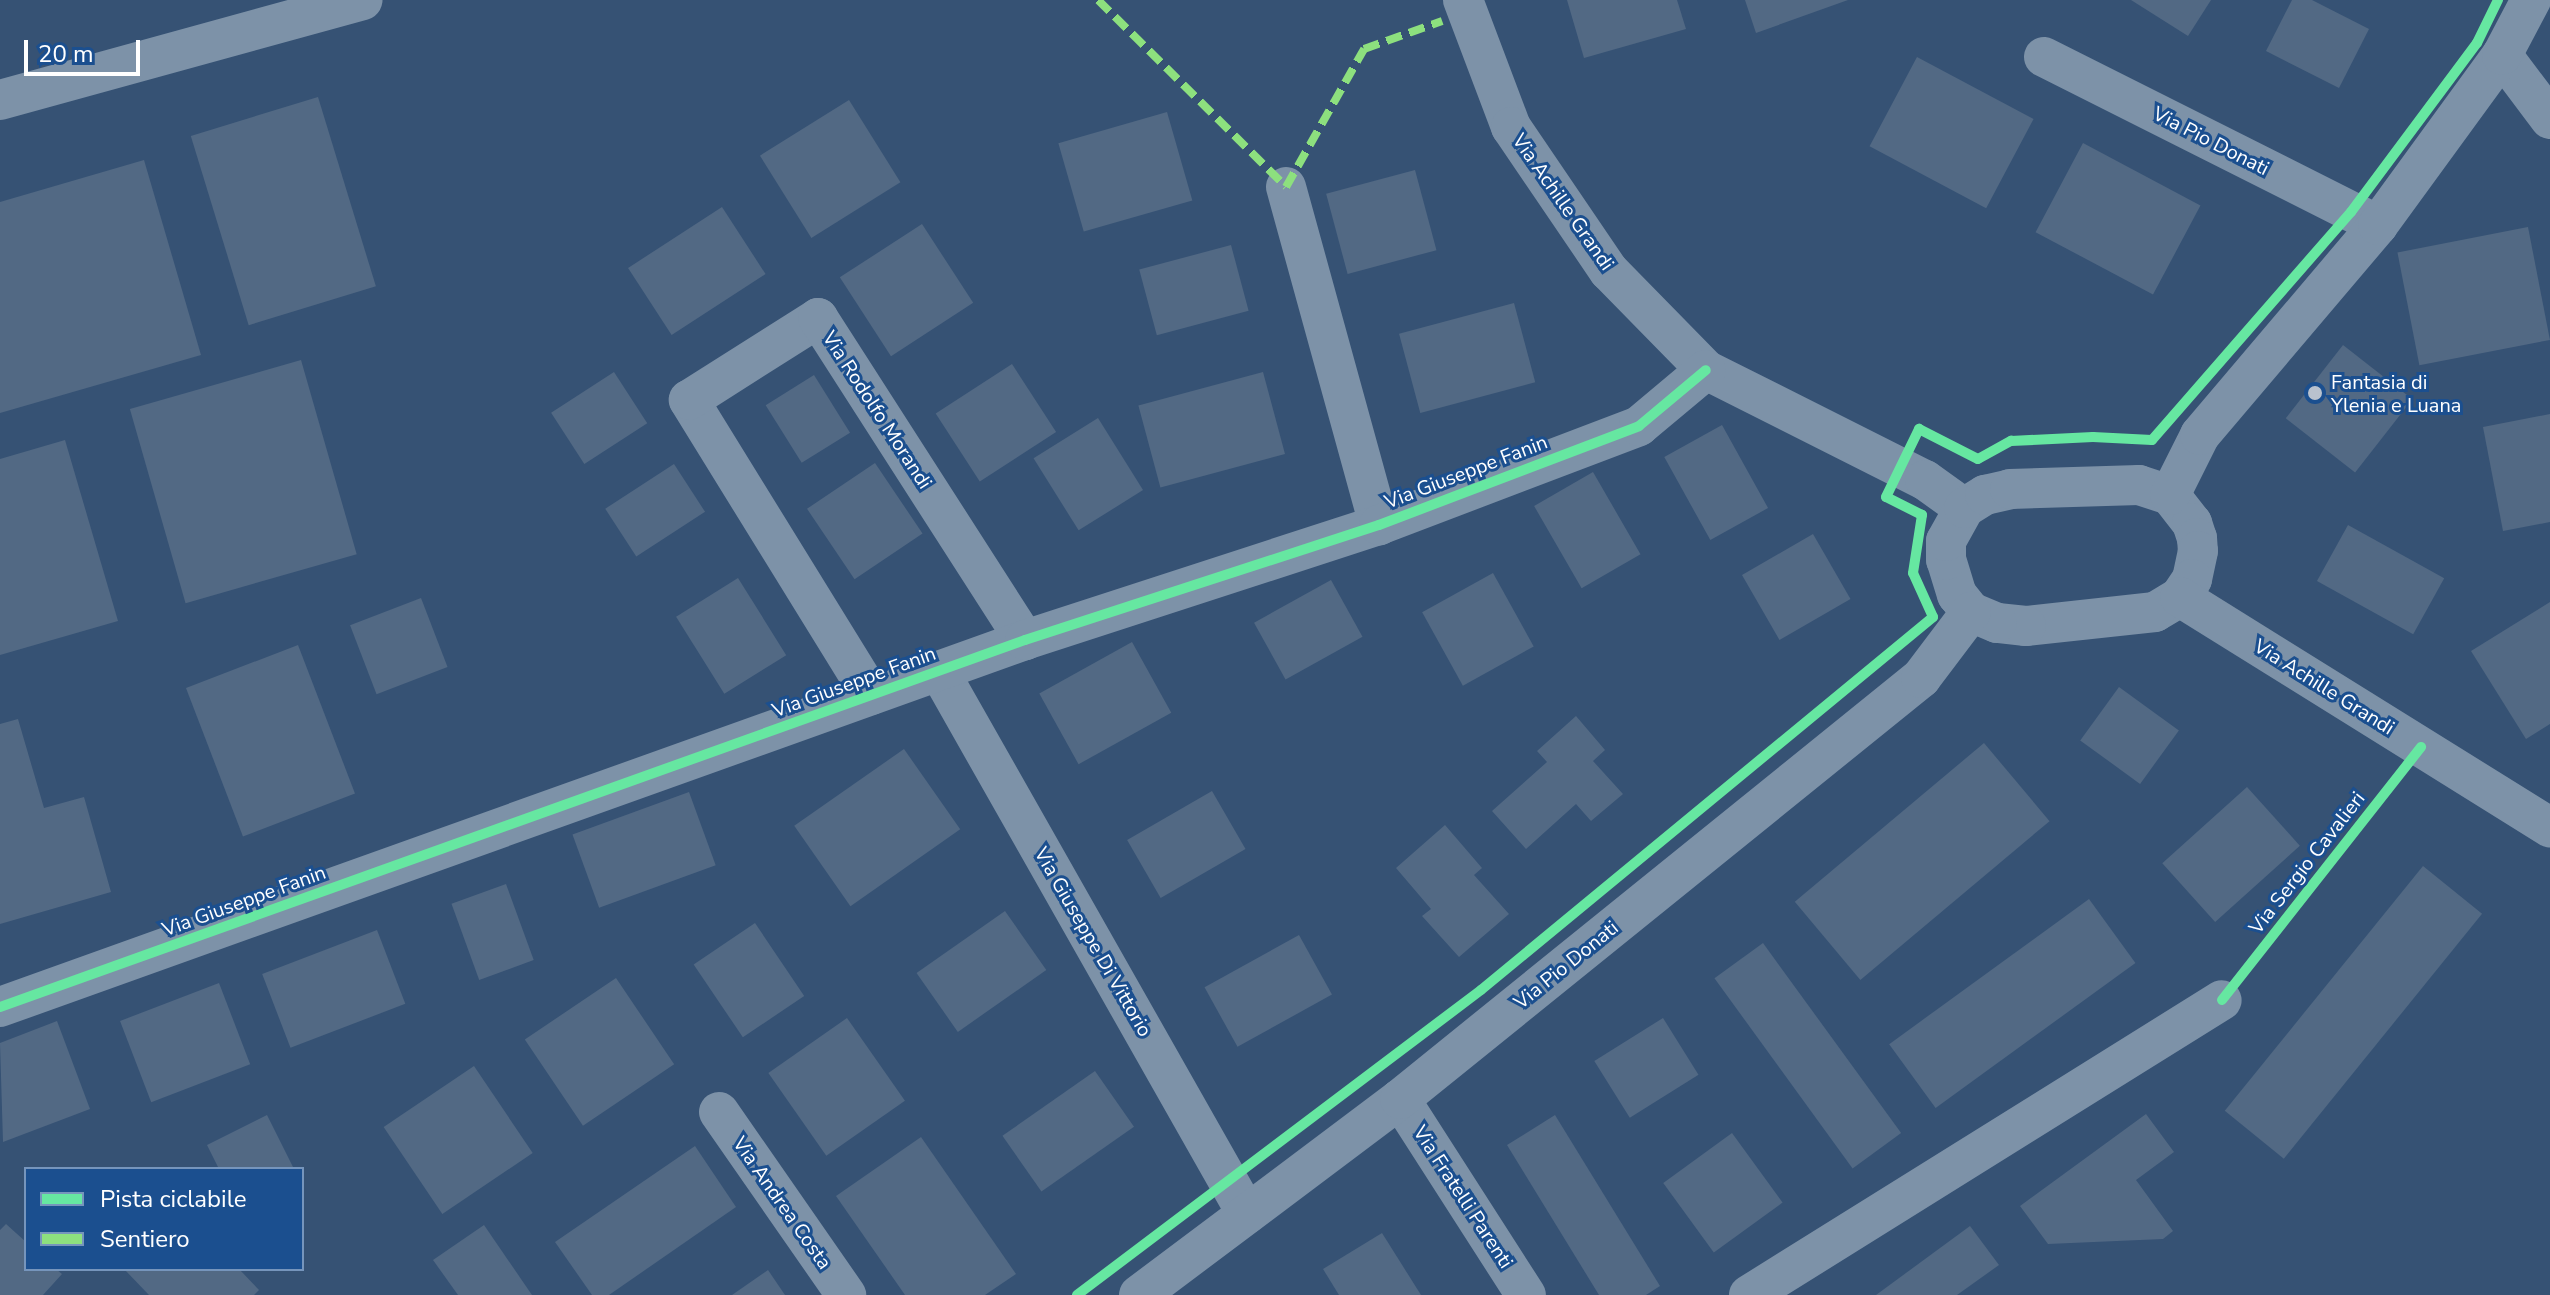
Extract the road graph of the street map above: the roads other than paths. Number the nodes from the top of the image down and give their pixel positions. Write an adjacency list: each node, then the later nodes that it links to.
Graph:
1 (362, 0): 6 (street)
2 (1463, 0): 10 (street, Via Achille Grandi)
3 (2531, 0): 4 (street)
4 (2502, 55): 7 (street); 9 (street)
5 (2044, 57): 9 (street, Via Pio Donati)
6 (0, 100)
7 (2550, 119)
8 (1286, 187): 13 (street, Via Giuseppe Fanin)
9 (2378, 225): 11 (street)
10 (1706, 370): 12 (street, Via Achille Grandi); 13 (street, Via Giuseppe Fanin)
11 (2170, 495): 12 (street); 14 (street)
12 (1964, 508): 15 (street)
13 (1379, 525): 16 (street, Via Giuseppe Fanin)
14 (2180, 597): 15 (street); 19 (street, Via Achille Grandi)
15 (1971, 612): 22 (street, Via Pio Donati)
16 (1025, 640): 17 (street, Via Giuseppe Fanin); 18 (street, Via Rodolfo Morandi)
17 (939, 671): 18 (street, Via Giuseppe Fanin); 24 (street, Via Giuseppe Di Vittorio)
18 (871, 695): 21 (street, Via Giuseppe Fanin)
19 (2550, 827)
20 (2222, 1000): 28 (street)
21 (0, 1007)
22 (1400, 1099): 24 (street, Via Pio Donati); 27 (street, Via Fratelli Parenti)
23 (719, 1112): 25 (street, Via Andrea Costa)
24 (1247, 1214): 26 (street, Via Pio Donati)
25 (846, 1295)
26 (1139, 1295)
27 (1526, 1295)
28 (1749, 1295)

